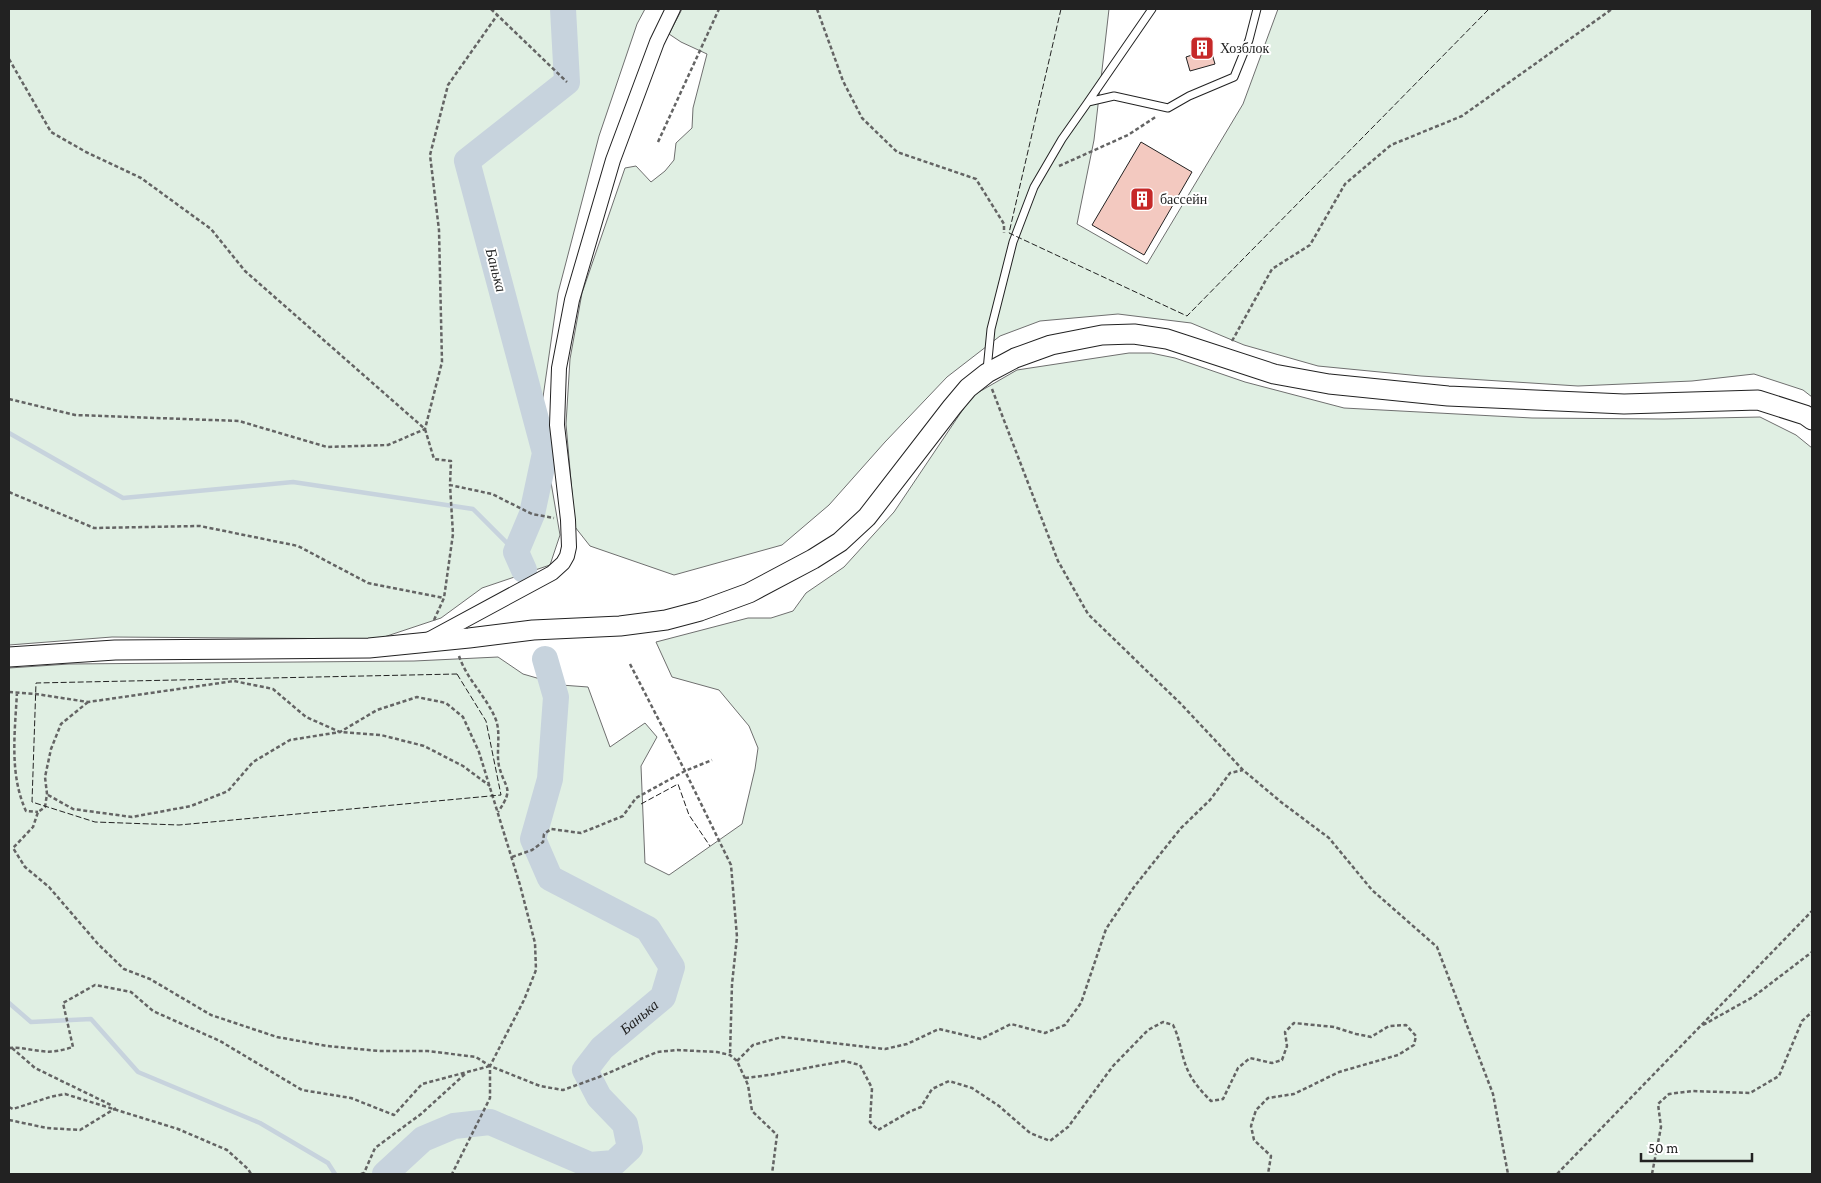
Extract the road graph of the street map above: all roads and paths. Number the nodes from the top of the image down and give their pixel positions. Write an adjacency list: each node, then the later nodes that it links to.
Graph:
1 (491, 9): 8 (path)
2 (674, 9): 23 (street)
3 (719, 9): 13 (path)
4 (818, 9): 15 (path)
5 (1152, 9): 11 (lane)
6 (1257, 9): 12 (lane)
7 (1612, 9): 16 (path)
8 (498, 14): 10 (path); 20 (path)
9 (9, 59): 20 (path)
10 (567, 82)
11 (1088, 102): 12 (lane); 14 (lane)
12 (1168, 108): 14 (path)
13 (658, 142)
14 (1042, 174): 15 (lane)
15 (1013, 242): 17 (lane)
16 (1232, 341)
17 (987, 373): 19 (street); 25 (street); 35 (path)
18 (9, 399): 20 (path)
19 (1812, 420)
20 (425, 429): 21 (path)
21 (450, 485): 23 (path); 24 (path)
22 (9, 492): 24 (path)
23 (568, 520): 26 (street)
24 (444, 598): 26 (path)
25 (452, 639): 26 (street); 39 (path)
26 (425, 642): 27 (street)
27 (9, 657)
28 (630, 664): 34 (path)
29 (9, 692): 30 (path)
30 (17, 692): 31 (path); 38 (path)
31 (88, 702): 32 (path); 37 (path)
32 (340, 732): 36 (path); 36 (path); 37 (path)
33 (712, 760): 34 (path)
34 (685, 770): 42 (path); 48 (path)
35 (1243, 770): 49 (path); 61 (path)
36 (491, 787): 39 (path)
37 (47, 794): 38 (path)
38 (38, 812): 41 (path)
39 (498, 812): 42 (path)
40 (9, 847): 41 (path)
41 (13, 848): 50 (path)
42 (512, 857): 50 (path)
43 (1812, 911): 46 (path)
44 (1812, 952): 46 (path)
45 (1812, 1012): 63 (path)
46 (1699, 1027): 62 (path)
47 (10, 1047): 51 (path); 54 (path)
48 (730, 1055): 49 (path); 50 (path)
49 (737, 1061): 52 (path)
50 (490, 1066): 51 (path); 56 (path)
51 (466, 1072): 58 (path)
52 (745, 1078): 59 (path); 60 (path)
53 (9, 1107): 54 (path)
54 (116, 1108): 55 (path); 57 (path)
55 (9, 1120)
56 (453, 1172)
57 (251, 1174)
58 (364, 1174)
59 (772, 1174)
60 (1268, 1174)
61 (1508, 1174)
62 (1556, 1174)
63 (1652, 1174)

